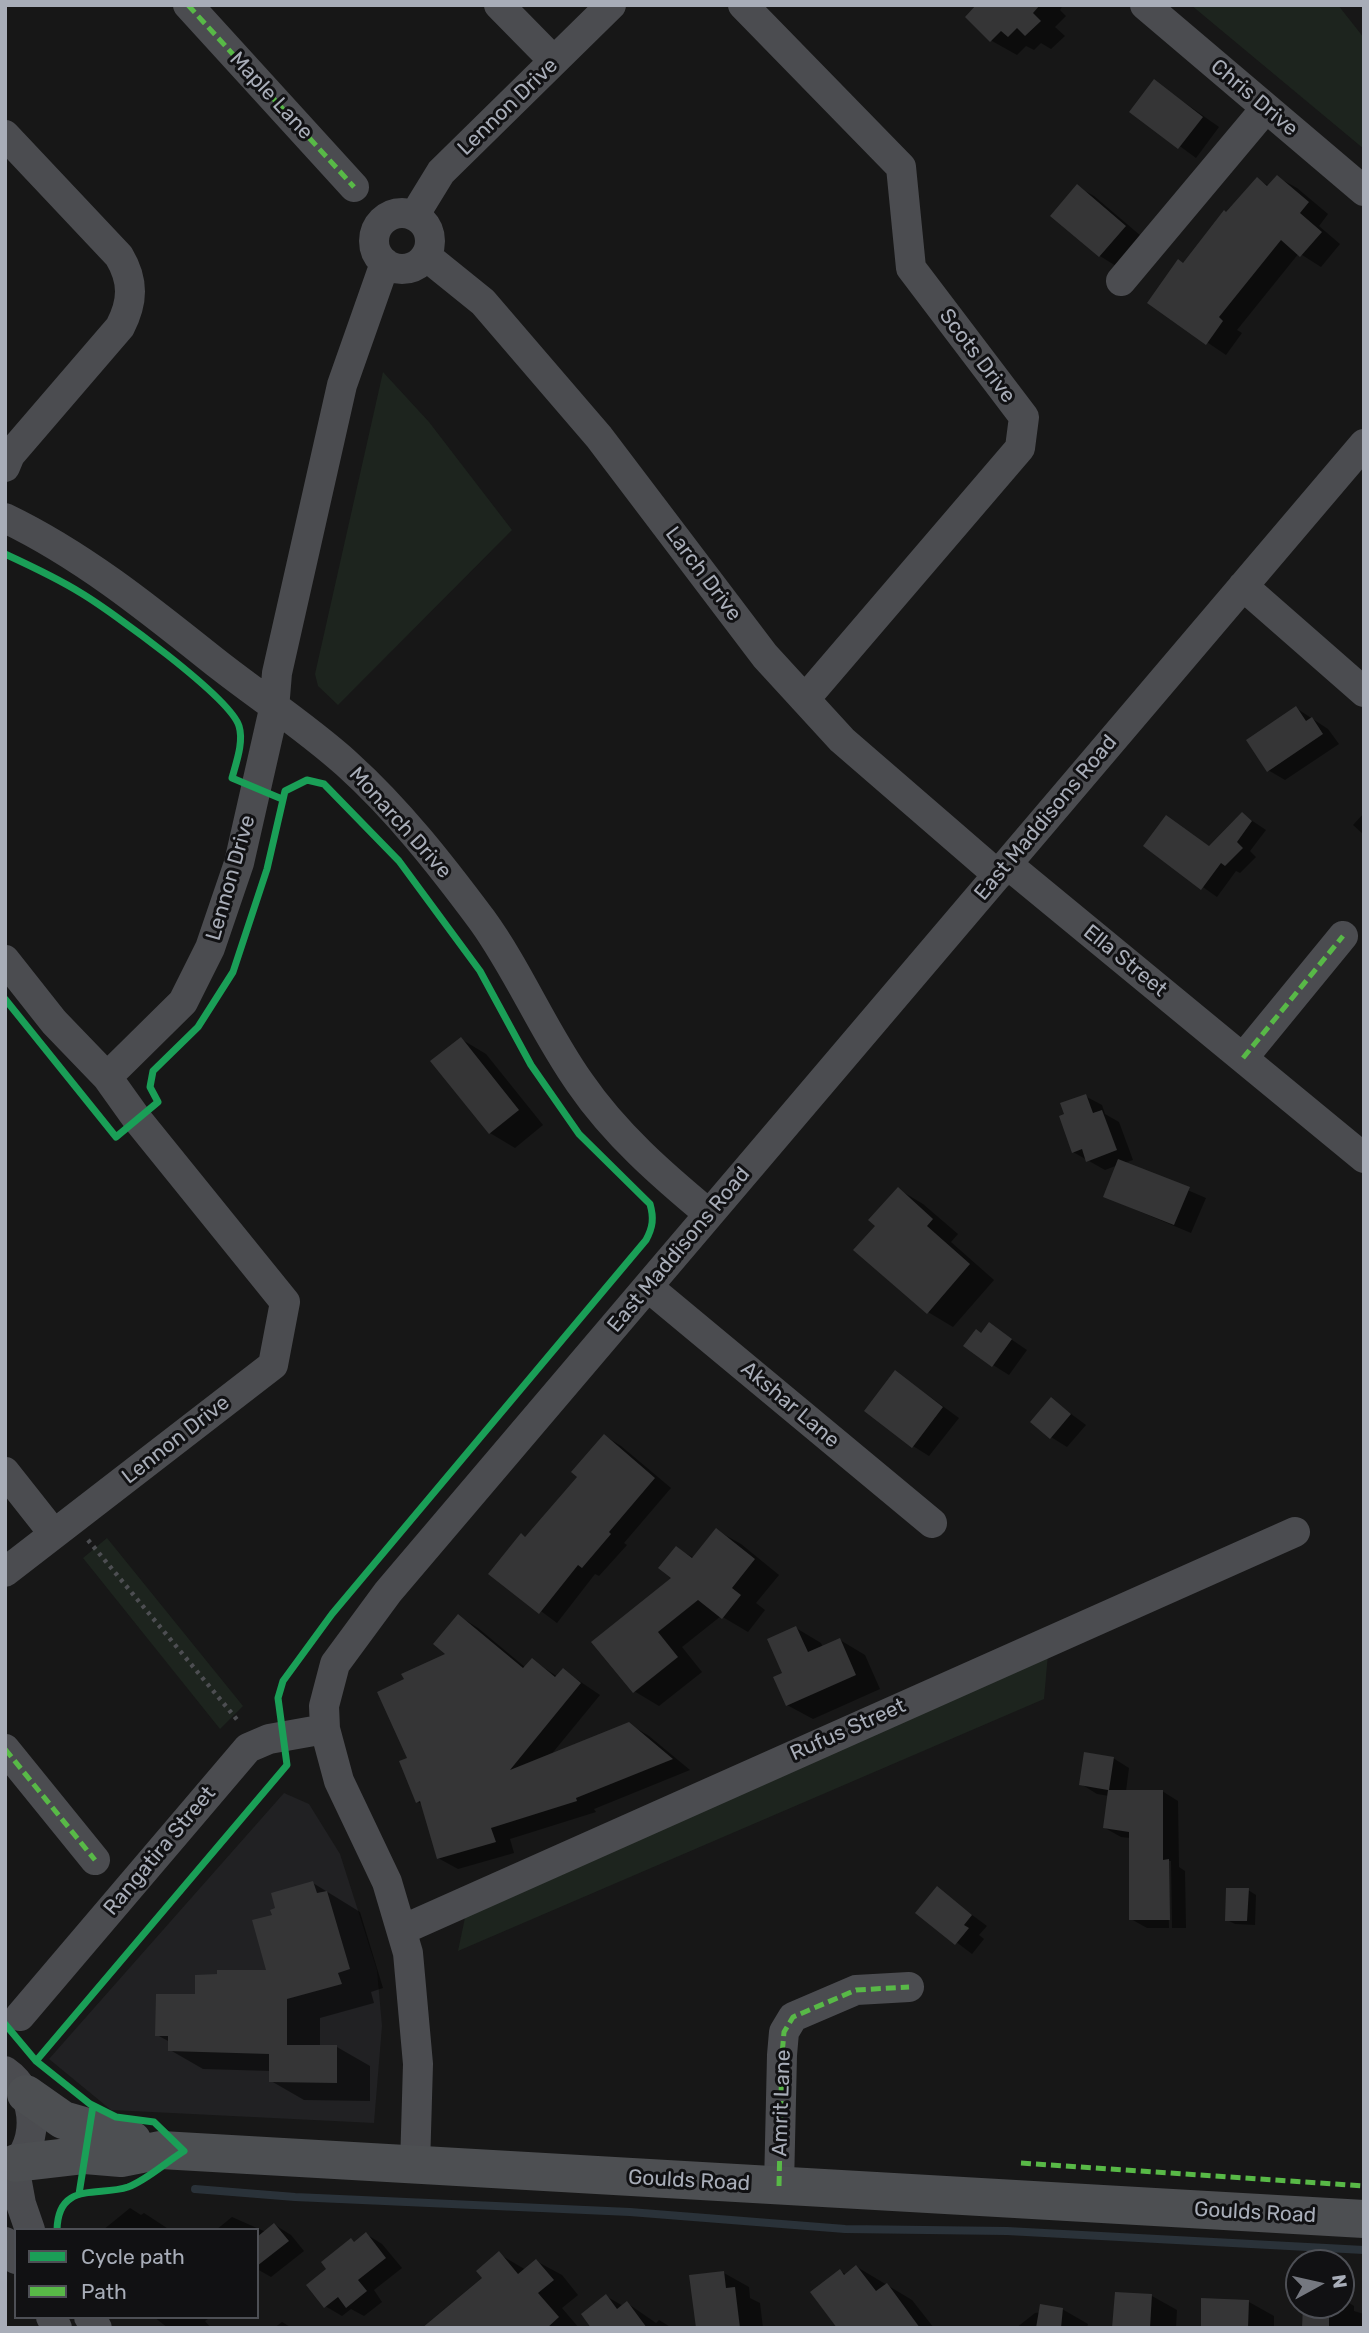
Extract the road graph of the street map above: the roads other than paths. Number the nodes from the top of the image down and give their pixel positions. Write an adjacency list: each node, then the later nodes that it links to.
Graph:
1 (188, 5): 9 (street, Maple Lane)
2 (499, 5): 6 (street)
3 (611, 5): 6 (street, Lennon Drive)
4 (743, 5): 20 (street, Scots Drive)
5 (1145, 5): 7 (street, Chris Drive)
6 (554, 61): 11 (street, Lennon Drive)
7 (1266, 108): 10 (street, Chris Drive); 14 (street)
8 (5, 135): 16 (street)
9 (354, 187)
10 (1364, 191)
11 (414, 216): 12 (street); 13 (street)
12 (426, 256): 13 (street); 20 (street, Larch Drive)
13 (386, 263): 21 (street, Lennon Drive)
14 (1121, 281)
15 (1364, 444): 18 (street, East Maddisons Road)
16 (5, 467)
17 (5, 518): 21 (street, Monarch Drive)
18 (1243, 586): 19 (street); 22 (street, East Maddisons Road)
19 (1364, 692)
20 (805, 699): 22 (street, Larch Drive)
21 (274, 709): 26 (street, Lennon Drive); 28 (street, Monarch Drive)
22 (1002, 869): 25 (street, Ella Street); 28 (street, East Maddisons Road)
23 (1343, 936): 25 (street)
24 (5, 960): 26 (street)
25 (1243, 1059): 27 (street, Ella Street)
26 (107, 1077): 32 (street, Lennon Drive)
27 (1364, 1158)
28 (709, 1214): 29 (street, East Maddisons Road)
29 (648, 1287): 31 (street, Akshar Lane); 35 (street, East Maddisons Road)
30 (5, 1472): 32 (street)
31 (932, 1524)
32 (63, 1527): 34 (street, Lennon Drive)
33 (1295, 1532): 38 (street, Rufus Street)
34 (5, 1572)
35 (325, 1729): 38 (street, East Maddisons Road); 40 (street, Rangatira Street)
36 (5, 1749): 37 (street)
37 (95, 1860)
38 (402, 1930): 43 (street, East Maddisons Road)
39 (909, 1987): 45 (street, Amrit Lane)
40 (20, 2016)
41 (16, 2083): 42 (main road); 44 (street)
42 (161, 2150): 43 (main road, Goulds Road); 44 (main road, Goulds Road)
43 (415, 2166): 45 (main road, Goulds Road)
44 (12, 2168): 47 (street)
45 (779, 2186): 46 (main road, Goulds Road)
46 (1364, 2219)
47 (29, 2228)

